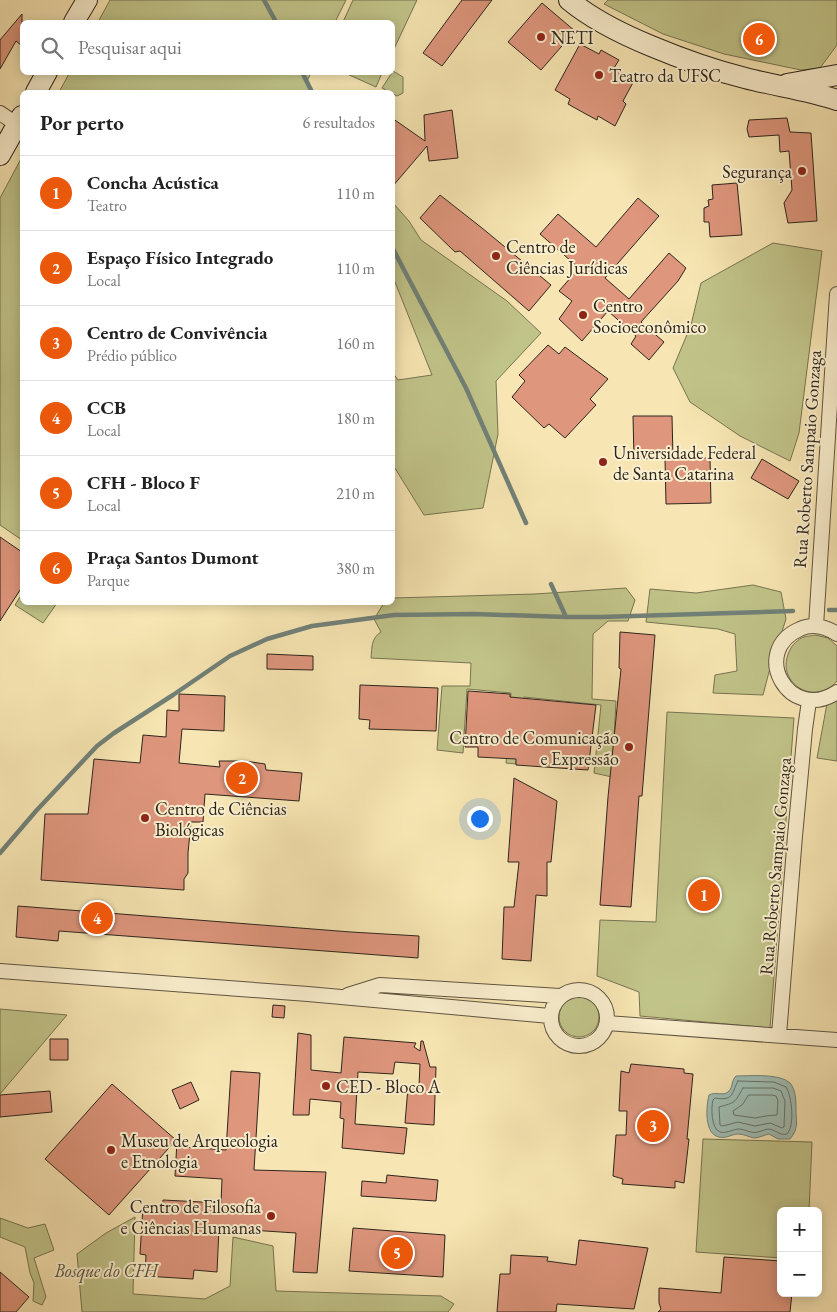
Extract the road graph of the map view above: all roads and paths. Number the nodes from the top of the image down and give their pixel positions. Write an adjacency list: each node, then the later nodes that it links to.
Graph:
1 (87, 0): 3 (main road)
2 (578, 3): 6 (main road)
3 (75, 20)
4 (45, 75): 7 (main road)
5 (837, 76): 6 (main road)
6 (781, 85): 8 (main road)
7 (37, 90)
8 (837, 100)
9 (0, 113): 10 (street)
10 (20, 120): 11 (main road)
11 (0, 155)
12 (837, 294): 13 (street, Rua Roberto Sampaio Gonzaga)
13 (816, 626): 14 (street); 16 (street)
14 (837, 634)
15 (837, 692): 16 (street)
16 (809, 701): 22 (street, Rua Roberto Sampaio Gonzaga)
17 (0, 971): 19 (street)
18 (560, 996): 19 (street); 20 (street); 21 (street)
19 (342, 997): 20 (street)
20 (550, 1016): 21 (street)
21 (607, 1023): 22 (street)
22 (779, 1035): 23 (street)
23 (837, 1040)

